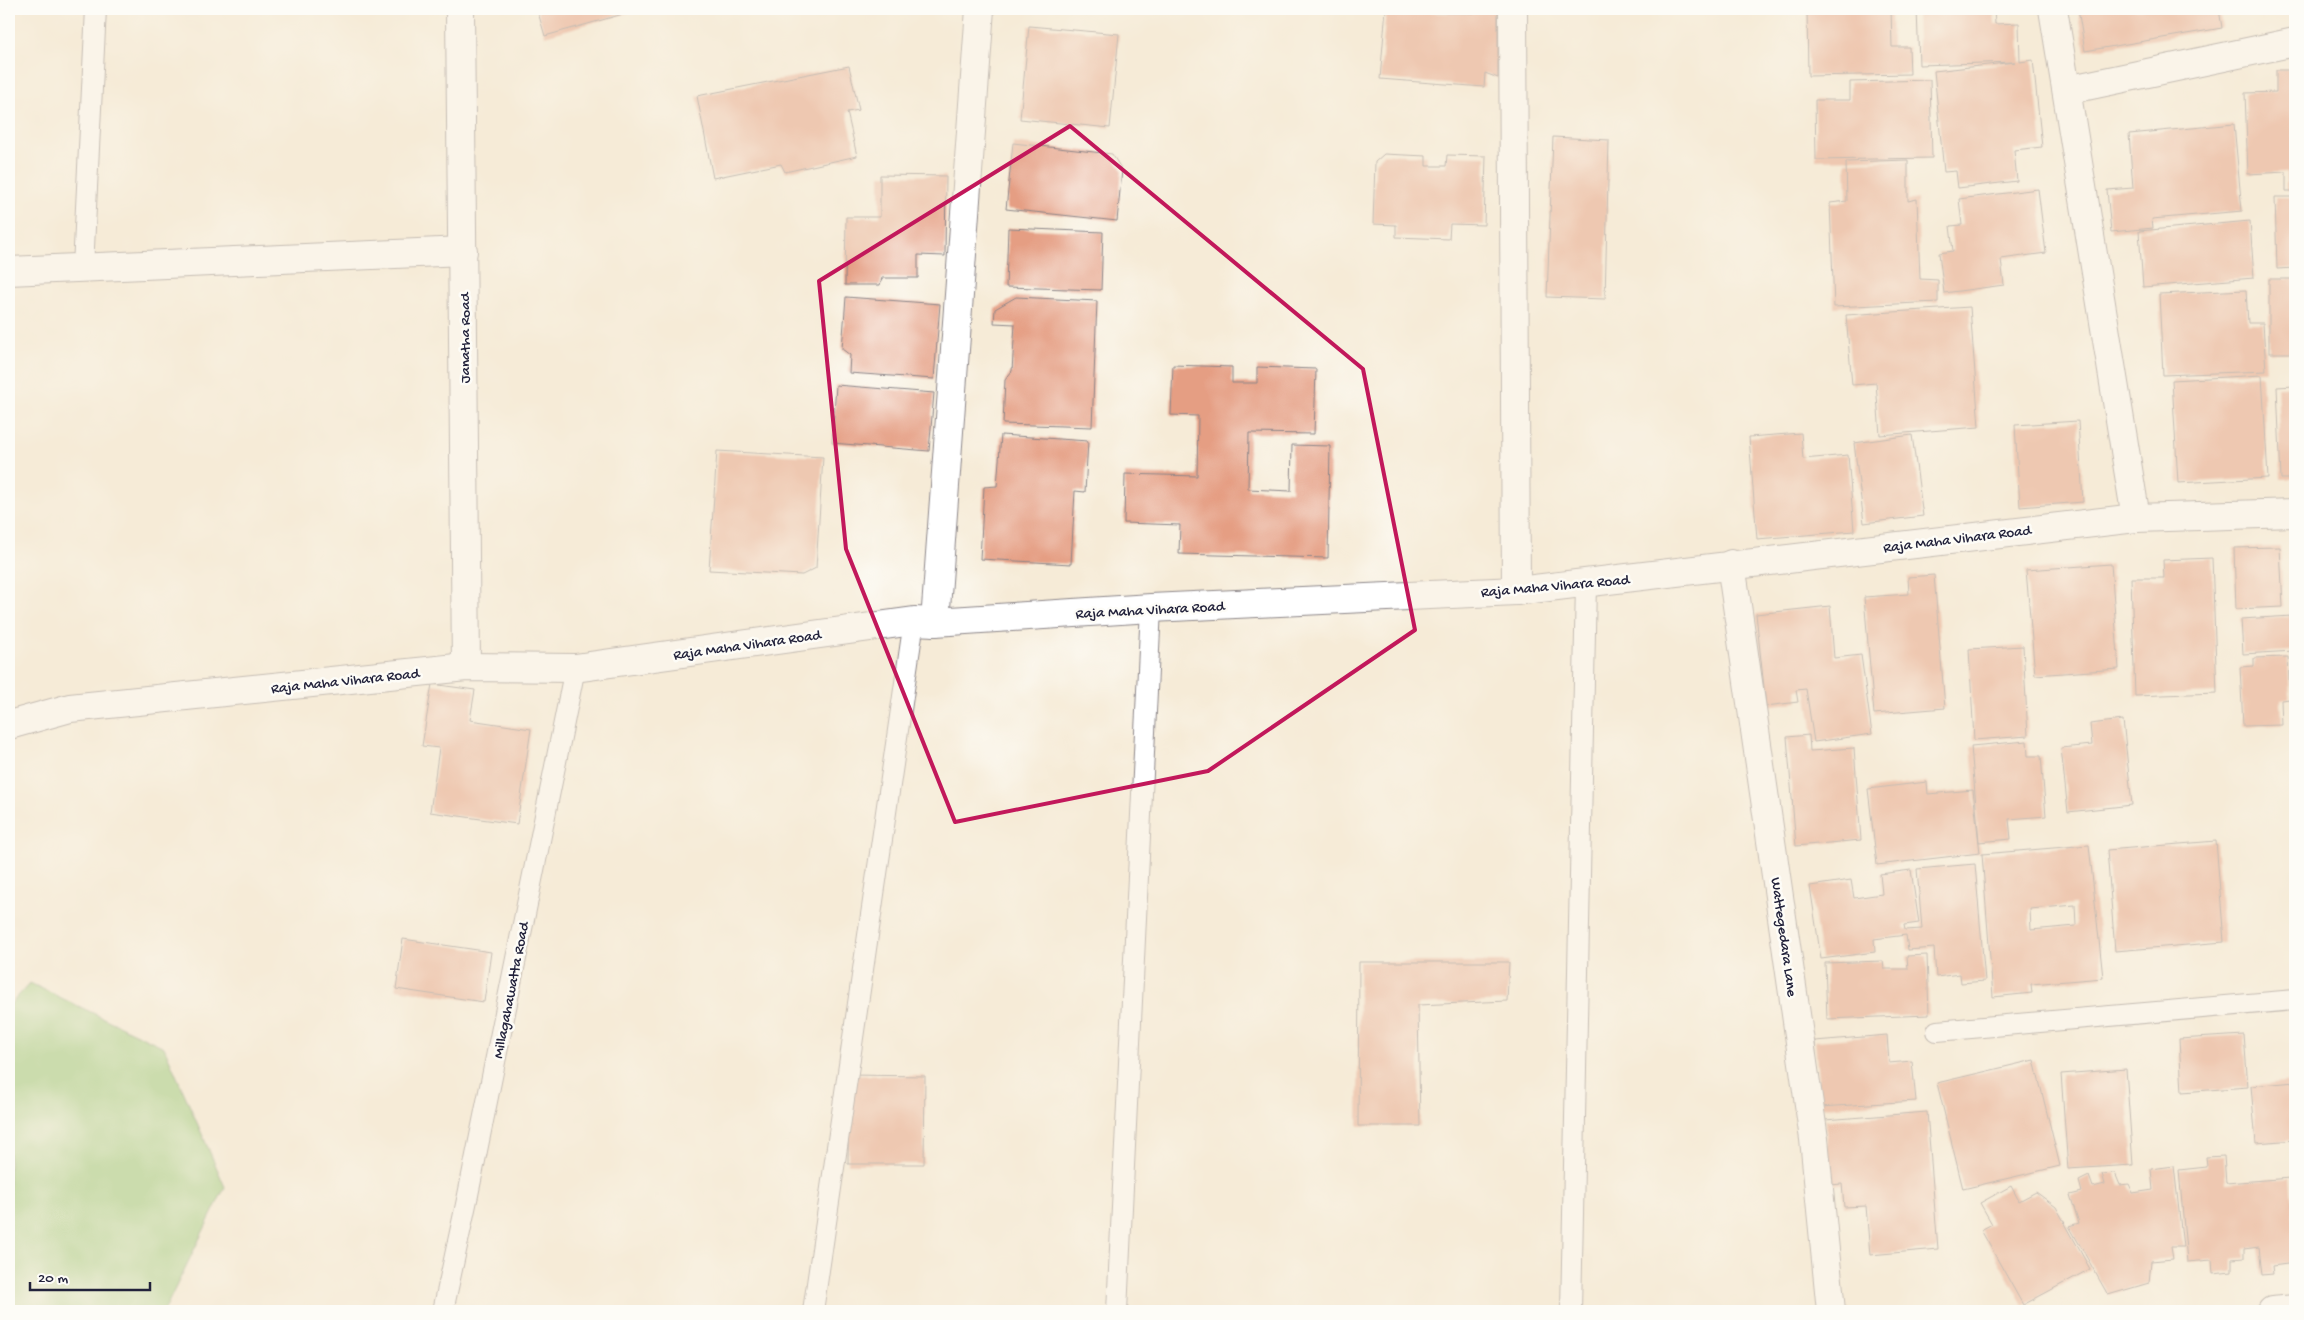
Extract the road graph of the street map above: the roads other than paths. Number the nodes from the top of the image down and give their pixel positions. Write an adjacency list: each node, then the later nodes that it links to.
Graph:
1 (96, 9): 9 (lane)
2 (460, 9): 8 (street, Janatha Road)
3 (980, 9): 17 (street)
4 (1513, 9): 15 (street)
5 (2053, 9): 7 (street)
6 (2295, 42): 7 (street)
7 (2067, 90): 12 (street)
8 (463, 251): 9 (street); 18 (street, Janatha Road)
9 (83, 267): 10 (street)
10 (9, 271)
11 (2295, 513): 12 (street, Raja Maha Vihara Road)
12 (2136, 518): 13 (street, Raja Maha Vihara Road)
13 (1730, 564): 14 (street, Raja Maha Vihara Road); 28 (street, Wattegedara Lane)
14 (1586, 584): 15 (street, Raja Maha Vihara Road); 27 (lane)
15 (1516, 591): 16 (street, Raja Maha Vihara Road)
16 (1151, 608): 17 (street, Raja Maha Vihara Road); 26 (lane)
17 (924, 622): 19 (street, Raja Maha Vihara Road); 25 (lane)
18 (466, 667): 19 (street, Raja Maha Vihara Road); 20 (street, Raja Maha Vihara Road)
19 (575, 668): 24 (lane, Millagahawatta Road)
20 (9, 725)
21 (2295, 1000): 22 (lane)
22 (1937, 1031)
23 (2295, 1309): 29 (street)
24 (442, 1311)
25 (813, 1311)
26 (1117, 1311)
27 (1571, 1311)
28 (1831, 1311)
29 (2272, 1311)

